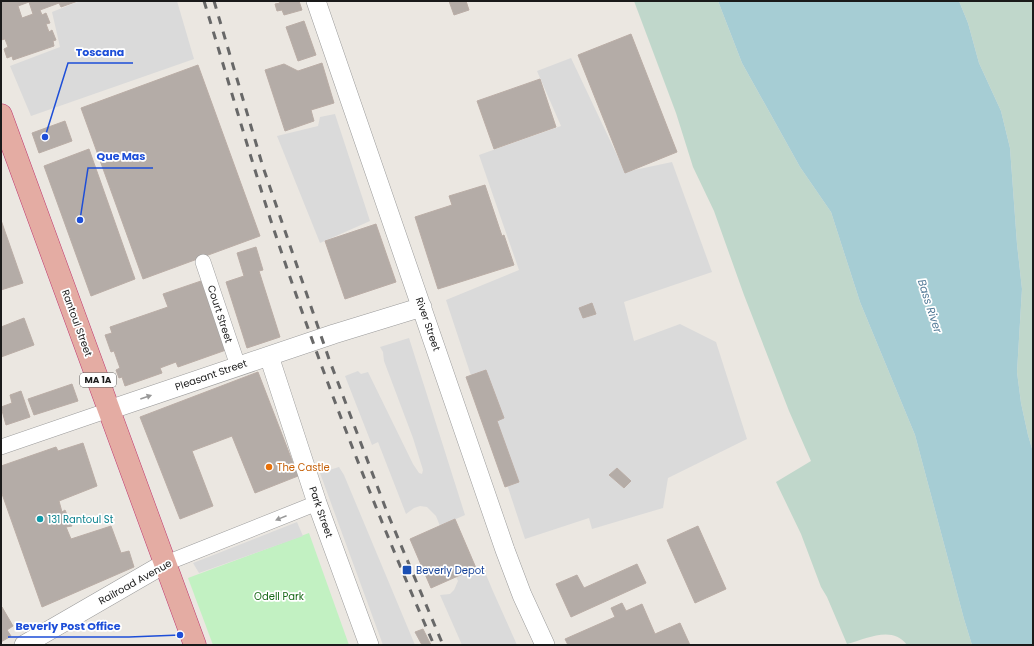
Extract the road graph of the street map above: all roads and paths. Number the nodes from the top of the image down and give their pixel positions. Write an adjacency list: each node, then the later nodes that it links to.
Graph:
1 (316, 1): 4 (street, River Street)
2 (1, 114): 7 (highway, Rantoul Street / MA 1A)
3 (203, 262): 6 (street, Court Street)
4 (422, 307): 5 (street, Pleasant Street); 14 (street, River Street)
5 (269, 356): 6 (street, Pleasant Street); 9 (street, Park Street)
6 (238, 366): 7 (street, Pleasant Street, one-way to 6)
7 (109, 410): 8 (street, Pleasant Street); 10 (highway, Rantoul Street / MA 1A)
8 (1, 447)
9 (317, 503): 10 (street, Railroad Avenue, one-way to 10); 13 (street, Park Street)
10 (164, 564): 11 (street, Railroad Avenue); 12 (highway, Rantoul Street / MA 1A)
11 (24, 645)
12 (195, 645)
13 (369, 645)
14 (545, 645)

